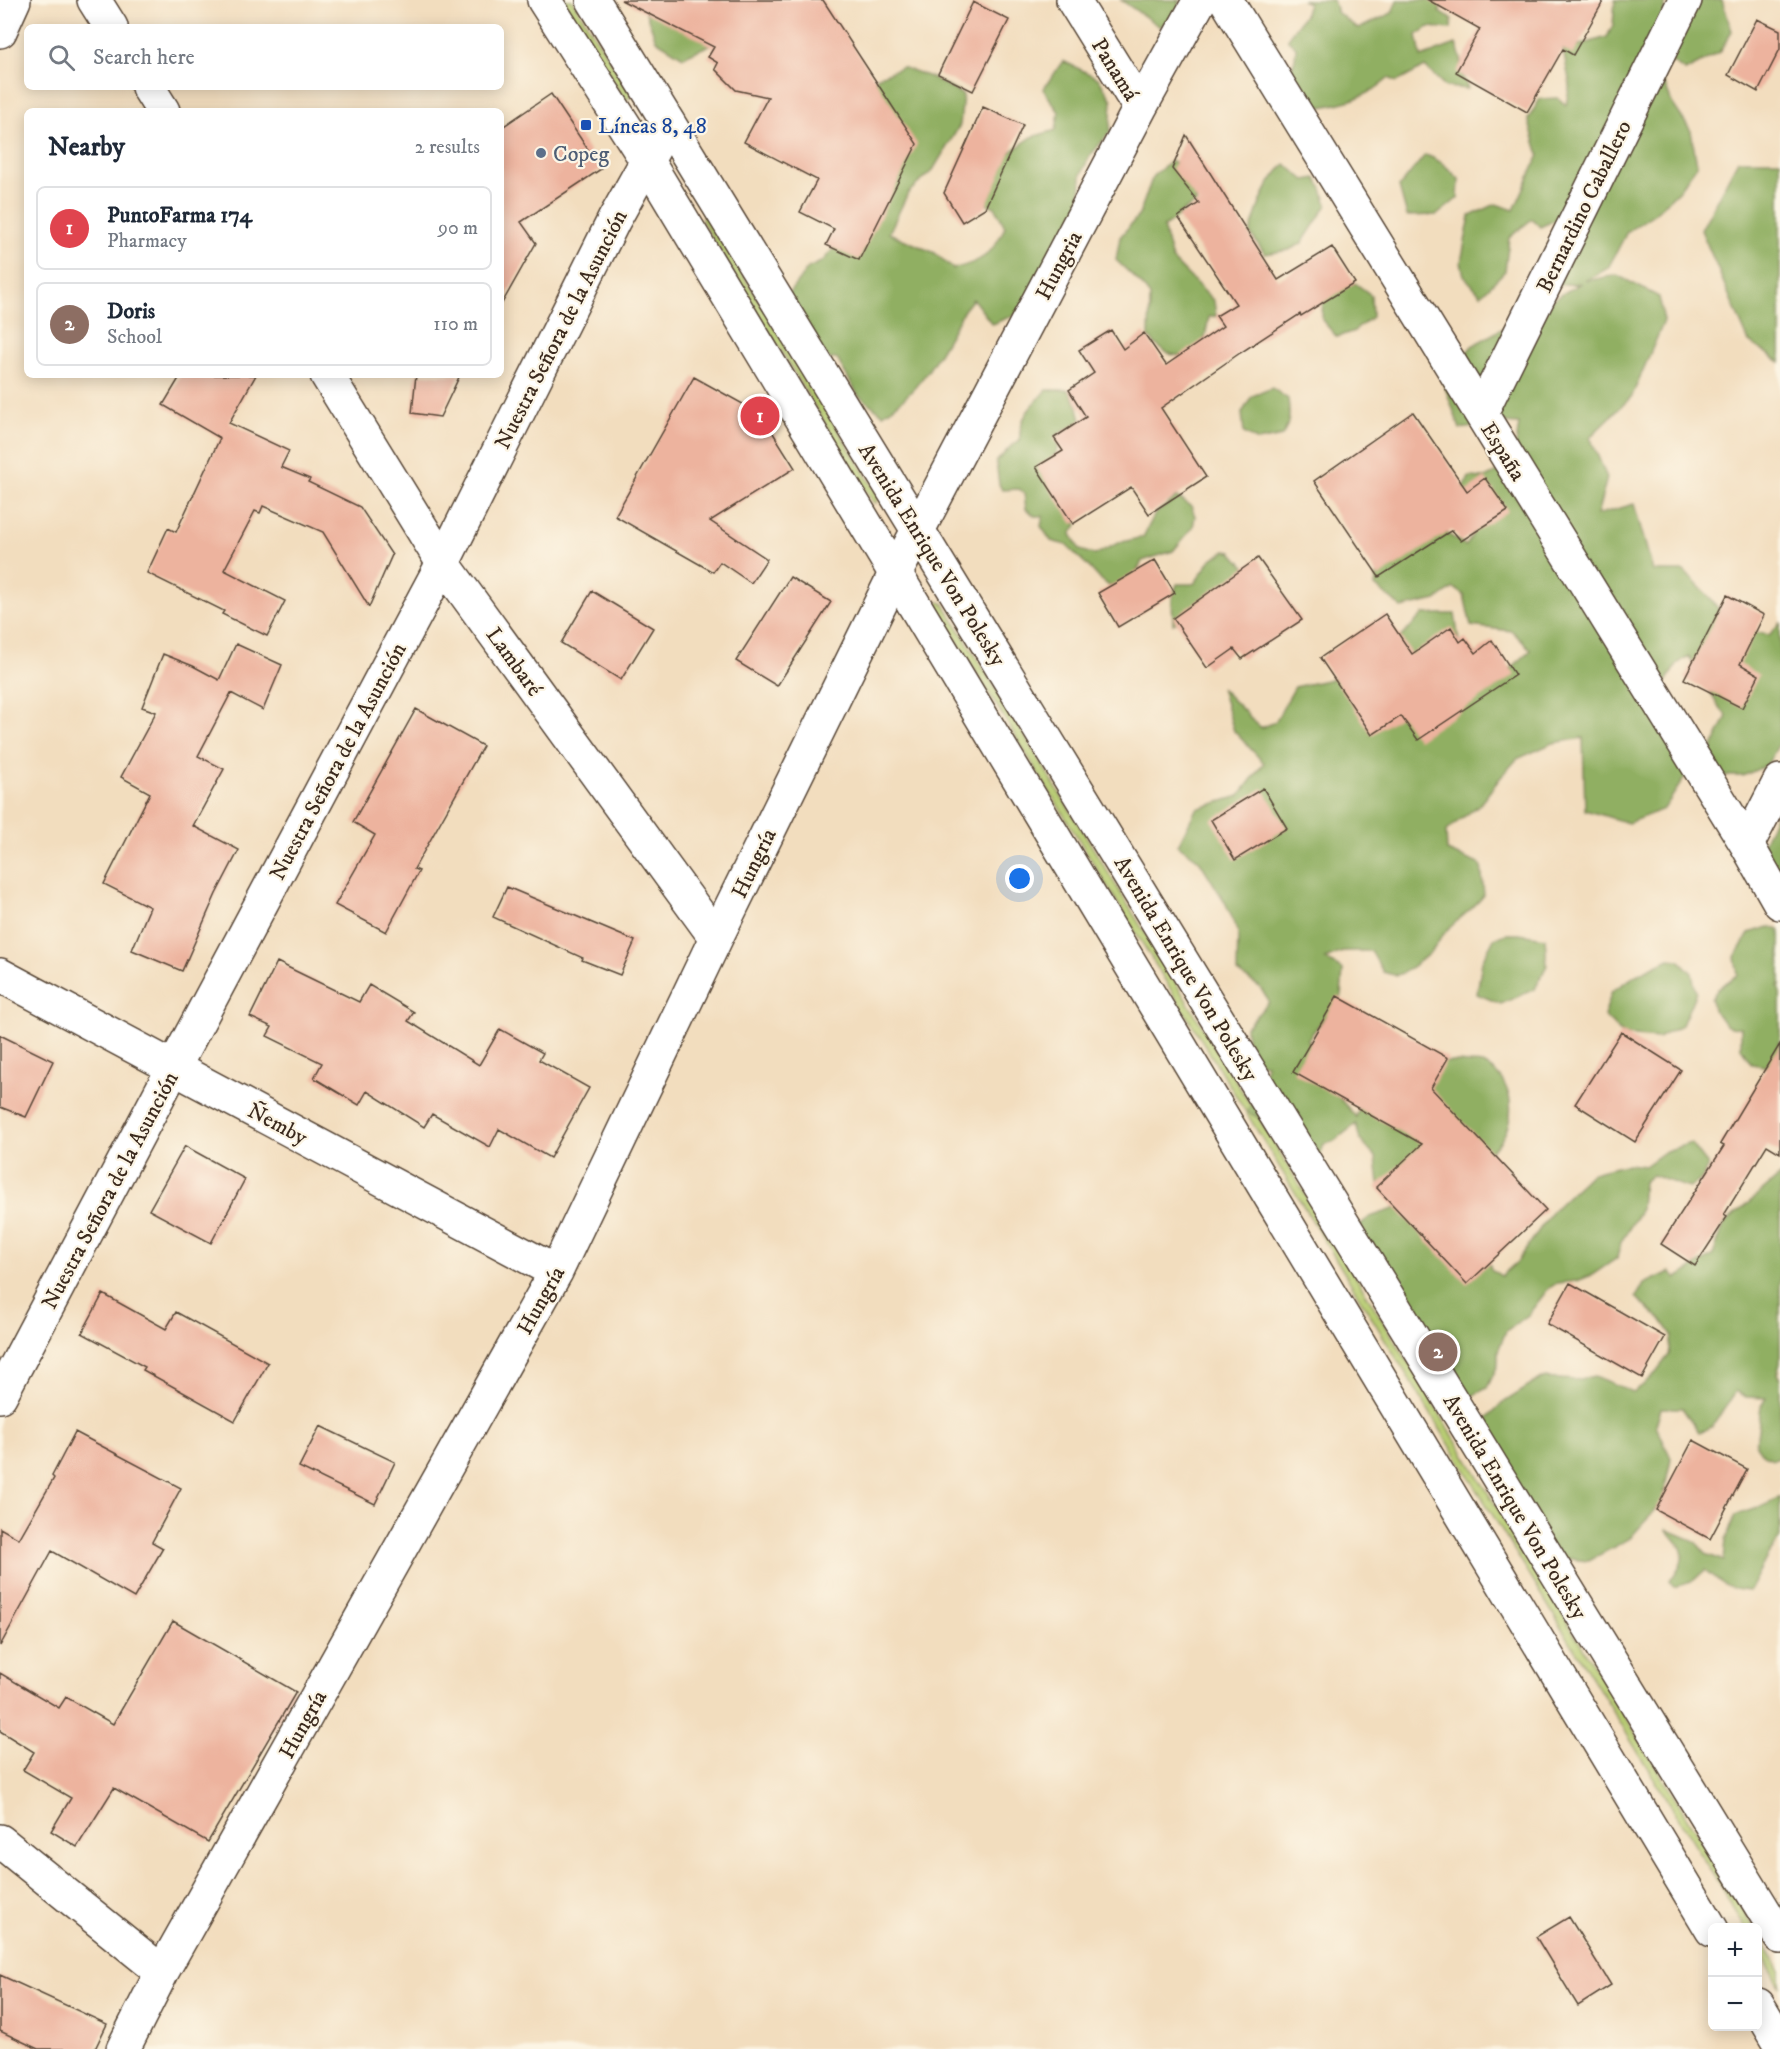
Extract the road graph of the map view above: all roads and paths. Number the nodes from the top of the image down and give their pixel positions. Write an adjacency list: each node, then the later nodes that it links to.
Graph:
1 (14, 0): 10 (street)
2 (94, 0): 9 (street)
3 (544, 0): 15 (street, Avenida Enrique Von Polesky)
4 (593, 0): 14 (street, Avenida Enrique Von Polesky)
5 (1072, 0): 13 (street, Panamá)
6 (1200, 0): 13 (street, Hungria)
7 (1226, 0): 17 (street, España)
8 (1685, 0): 17 (street, Bernardino Caballero)
9 (109, 24)
10 (0, 31)
11 (150, 90): 12 (street)
12 (161, 108)
13 (1140, 108): 18 (street, Hungria)
14 (668, 123): 15 (street, Nuestra Señora de la Asunción); 18 (street, Avenida Enrique Von Polesky)
15 (647, 161): 19 (street, Nuestra Señora de la Asunción); 20 (street, Avenida Enrique Von Polesky)
16 (329, 378): 19 (street, Lambaré)
17 (1481, 413): 22 (street, España)
18 (919, 531): 20 (street, Hungría); 31 (street, Avenida Enrique Von Polesky)
19 (443, 563): 24 (street, Lambaré); 26 (street, Nuestra Señora de la Asunción)
20 (895, 574): 24 (street, Hungría); 30 (street, Avenida Enrique Von Polesky)
21 (1780, 781): 22 (street)
22 (1747, 845): 23 (street, España)
23 (1780, 903)
24 (716, 938): 27 (street, Hungría)
25 (0, 975): 26 (street, Ñemby)
26 (174, 1067): 27 (street, Ñemby); 28 (street, Nuestra Señora de la Asunción)
27 (556, 1272): 32 (street, Hungría)
28 (0, 1396)
29 (0, 1841): 32 (street)
30 (1709, 1923)
31 (1780, 1937)
32 (162, 1972): 35 (street, Hungría)
33 (1762, 2012): 34 (street)
34 (1780, 2042)
35 (123, 2049)

